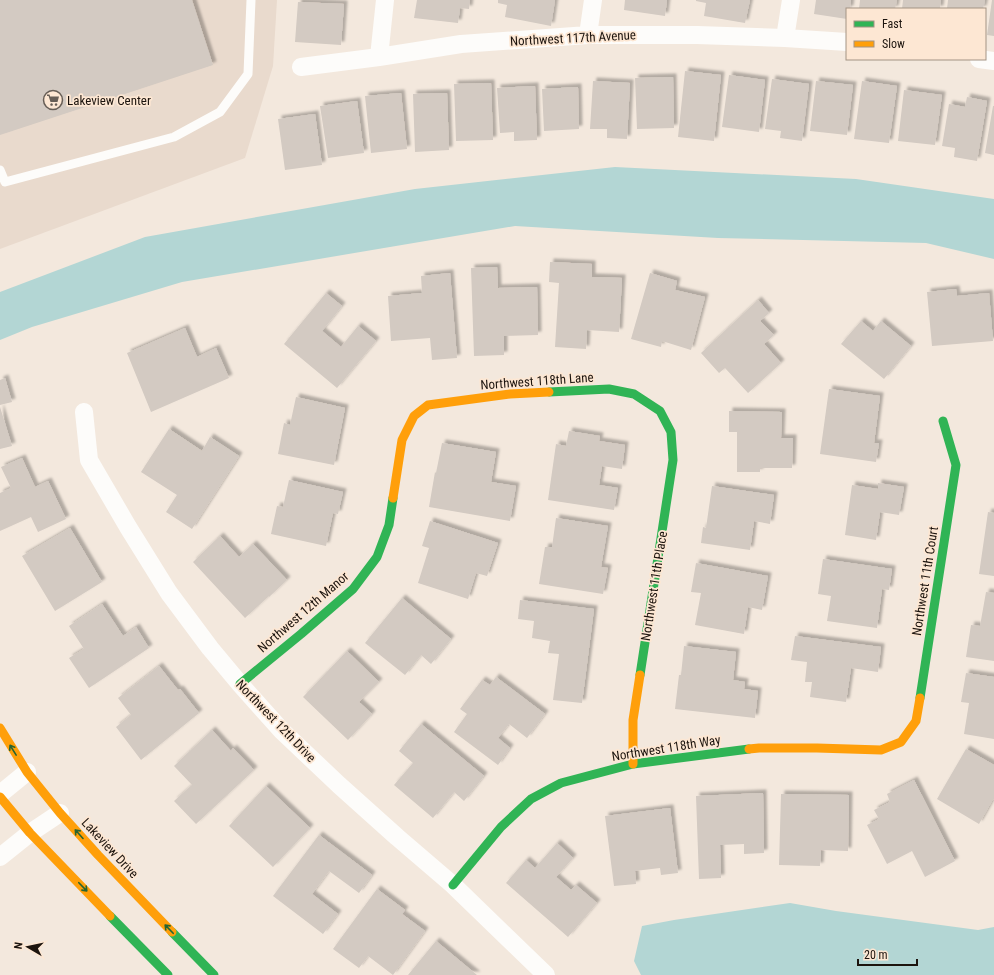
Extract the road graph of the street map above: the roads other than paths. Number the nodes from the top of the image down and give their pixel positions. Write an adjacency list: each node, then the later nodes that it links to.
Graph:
1 (251, 0): 10 (lane)
2 (385, 0): 8 (street)
3 (593, 0): 5 (street)
4 (791, 0): 6 (street)
5 (588, 35): 6 (street, Northwest 117th Avenue); 8 (street, Northwest 117th Avenue)
6 (785, 38): 7 (street, Northwest 117th Avenue)
7 (846, 42)
8 (379, 57): 9 (street, Northwest 117th Avenue)
9 (301, 67)
10 (0, 170)
11 (84, 412): 15 (street, Northwest 12th Drive)
12 (660, 412): 13 (street, Northwest 118th Lane); 18 (street, Northwest 11th Place)
13 (414, 416): 15 (street, Northwest 12th Manor)
14 (943, 421): 17 (street, Northwest 11th Court)
15 (240, 684): 24 (street, Northwest 12th Drive)
16 (0, 728): 19 (street, Lakeview Drive, one-way to 16)
17 (901, 742): 18 (street, Northwest 118th Way)
18 (633, 764): 24 (street, Northwest 118th Way)
19 (27, 772): 20 (street); 21 (street, Lakeview Drive)
20 (0, 795): 22 (street)
21 (60, 813): 22 (street); 26 (street, Lakeview Drive, one-way to 21)
22 (30, 833): 23 (street); 25 (street, one-way to 25)
23 (0, 857)
24 (453, 885): 27 (street, Northwest 12th Drive)
25 (168, 975)
26 (214, 975)
27 (546, 975)

